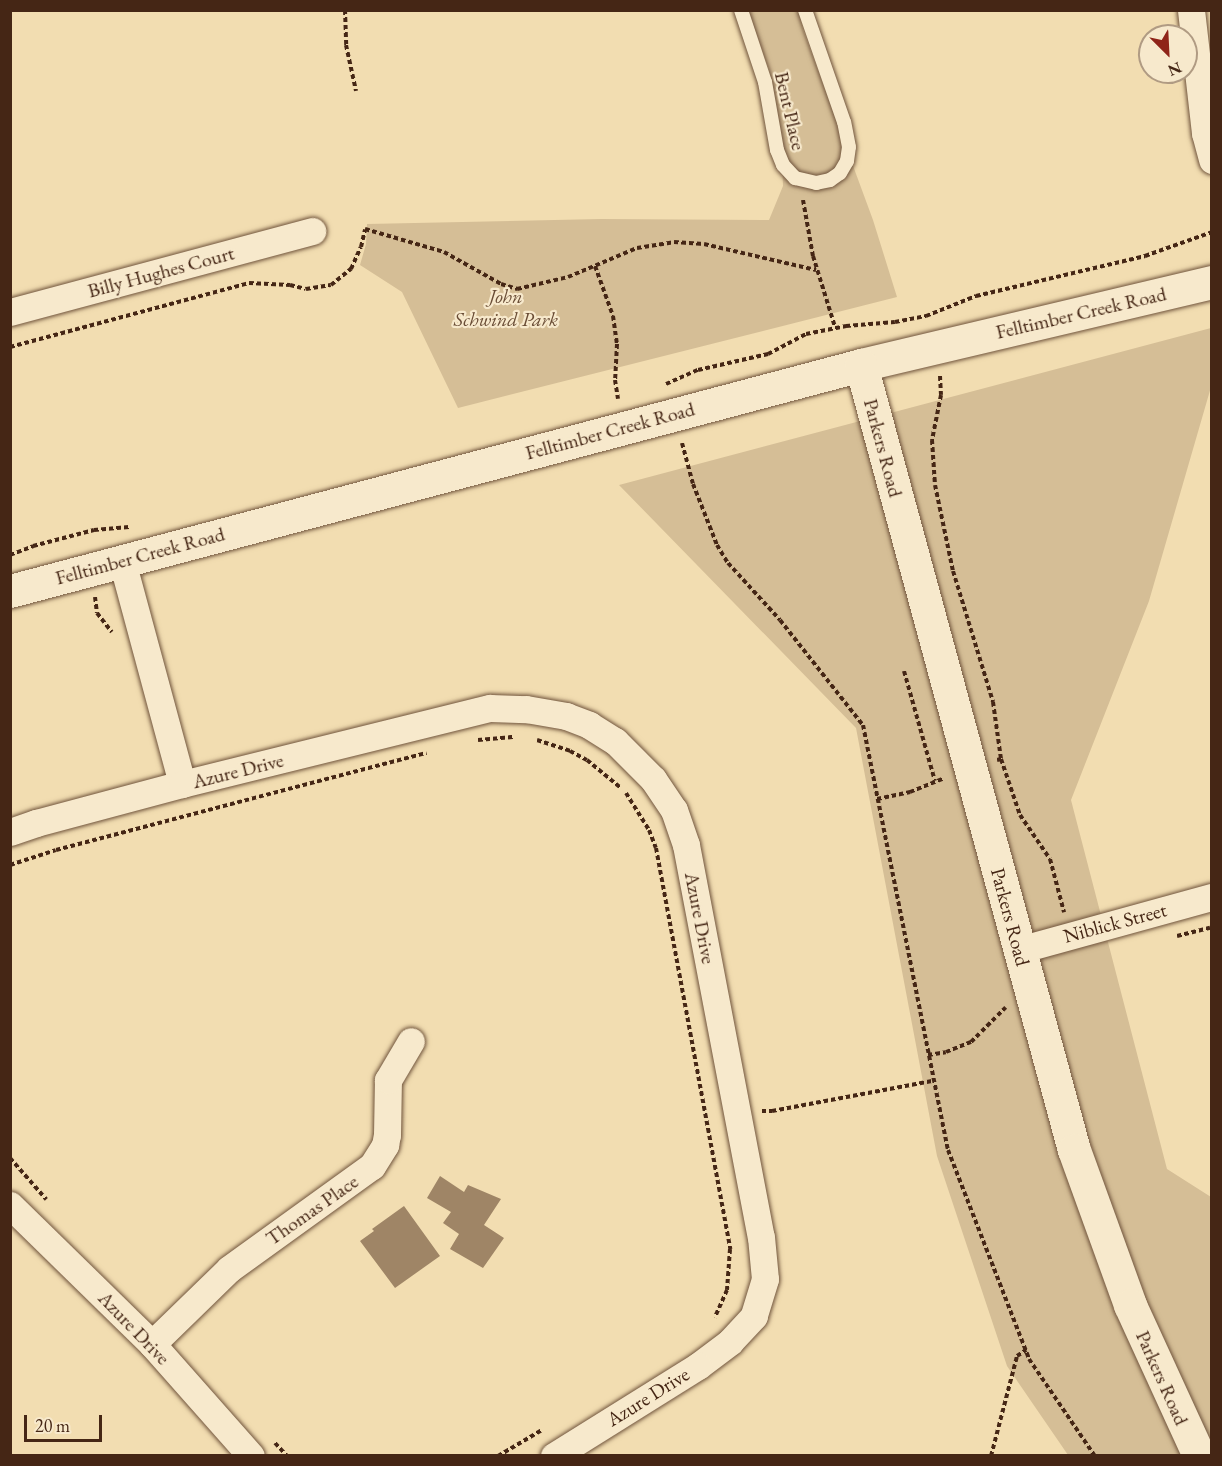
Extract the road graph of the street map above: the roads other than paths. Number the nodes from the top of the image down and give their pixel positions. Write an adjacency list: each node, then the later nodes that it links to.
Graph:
1 (741, 10): 2 (lane, Bent Place)
2 (805, 10)
3 (1191, 10): 4 (street)
4 (1212, 160)
5 (312, 231): 7 (street, Billy Hughes Court)
6 (1212, 282): 8 (main road, Felltimber Creek Road)
7 (10, 312)
8 (861, 365): 9 (main road, Felltimber Creek Road); 14 (main road, Parkers Road)
9 (122, 561): 10 (main road, Felltimber Creek Road); 11 (street, Azure Drive)
10 (10, 591)
11 (182, 784): 12 (street, Azure Drive); 19 (street, Azure Drive)
12 (10, 832)
13 (1212, 897): 14 (street, Niblick Street)
14 (1019, 950): 20 (main road, Parkers Road)
15 (411, 1041): 17 (street, Thomas Place)
16 (10, 1205): 17 (street, Azure Drive)
17 (152, 1344): 18 (street, Azure Drive)
18 (251, 1455)
19 (554, 1455)
20 (1198, 1455)

